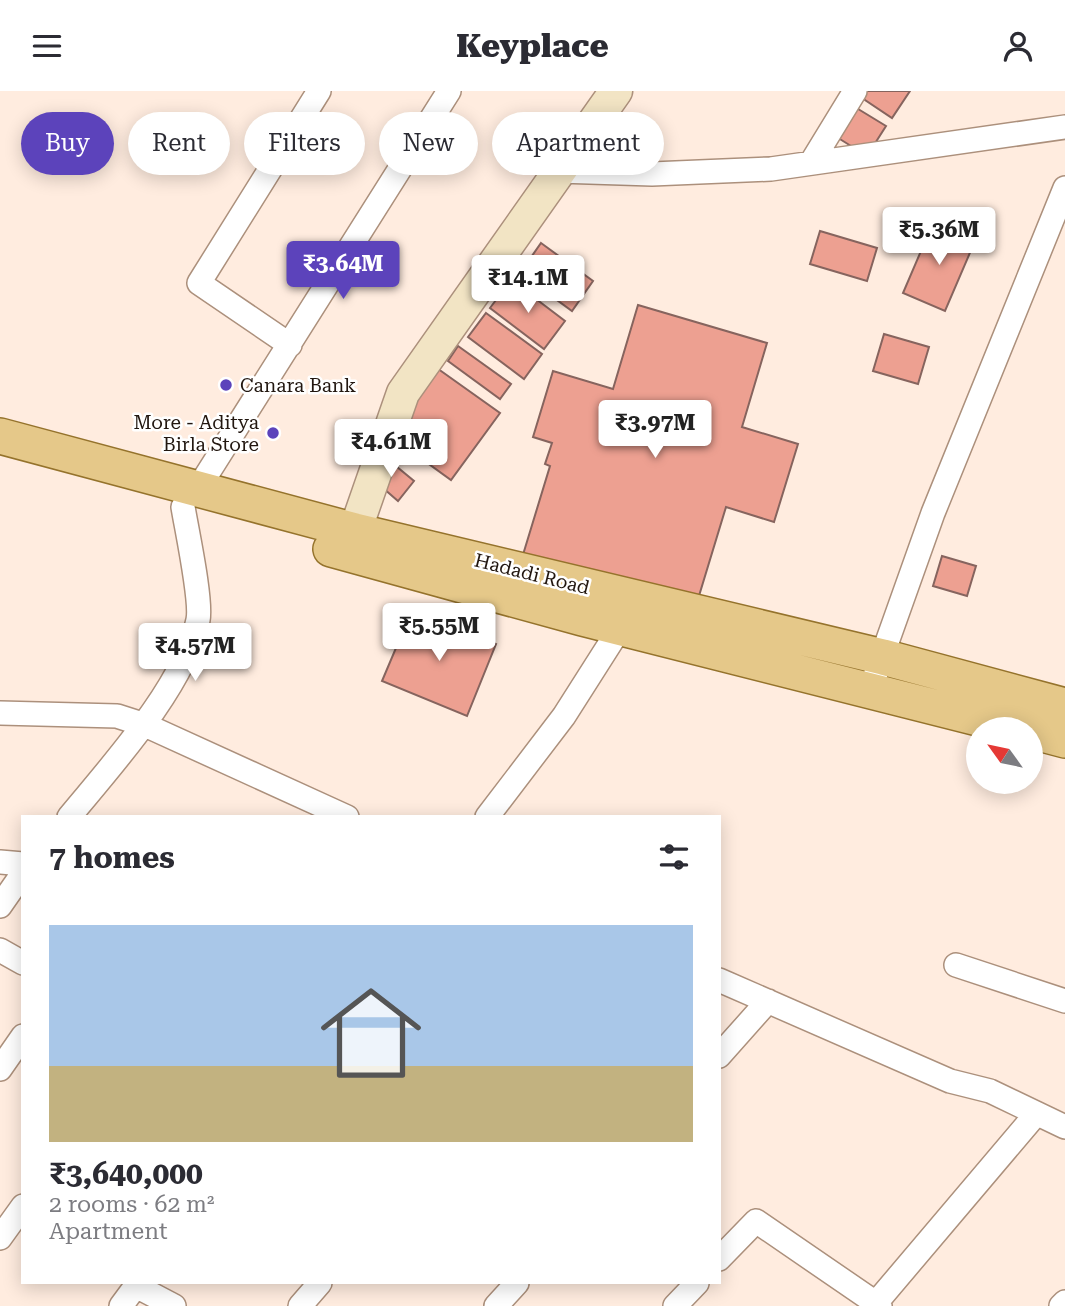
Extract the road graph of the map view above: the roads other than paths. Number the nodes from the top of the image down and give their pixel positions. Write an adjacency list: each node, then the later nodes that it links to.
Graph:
1 (319, 91): 11 (street)
2 (449, 91): 11 (street)
3 (616, 91): 5 (street)
4 (855, 91): 7 (street)
5 (601, 112)
6 (1065, 127): 7 (street)
7 (811, 163): 8 (street)
8 (664, 173)
9 (555, 175): 15 (street)
10 (1065, 188): 17 (street)
11 (290, 345): 14 (street)
12 (0, 436): 14 (main road, Hadadi Road)
13 (0, 456): 14 (main road)
14 (191, 497): 15 (main road, Hadadi Road); 16 (main road); 22 (street)
15 (355, 531): 17 (main road, Hadadi Road)
16 (620, 628): 18 (main road); 28 (street)
17 (883, 657): 18 (street); 19 (main road, Hadadi Road)
18 (870, 690): 21 (main road)
19 (1065, 706)
20 (0, 713): 22 (street)
21 (975, 717)
22 (145, 725): 25 (street); 26 (street)
23 (1043, 734): 24 (main road)
24 (1065, 740)
25 (307, 809): 27 (street)
26 (71, 815)
27 (337, 815)
28 (489, 815)
29 (0, 862): 30 (street)
30 (21, 864)
31 (21, 876): 32 (street)
32 (0, 906)
33 (0, 950): 34 (street)
34 (21, 962)
35 (956, 965): 38 (street)
36 (721, 981): 37 (street)
37 (768, 1001): 40 (street); 42 (street)
38 (1065, 1001)
39 (21, 1039): 41 (street)
40 (721, 1054)
41 (0, 1069)
42 (1037, 1114): 43 (street); 52 (street)
43 (1065, 1126)
44 (21, 1209): 45 (street)
45 (0, 1238)
46 (721, 1257): 52 (street)
47 (137, 1284): 53 (street); 54 (street)
48 (319, 1284): 55 (street)
49 (516, 1284): 56 (street)
50 (696, 1284): 57 (street)
51 (1065, 1302): 58 (street)
52 (878, 1305)
53 (121, 1306)
54 (174, 1306)
55 (300, 1306)
56 (496, 1306)
57 (675, 1306)
58 (1061, 1306)

